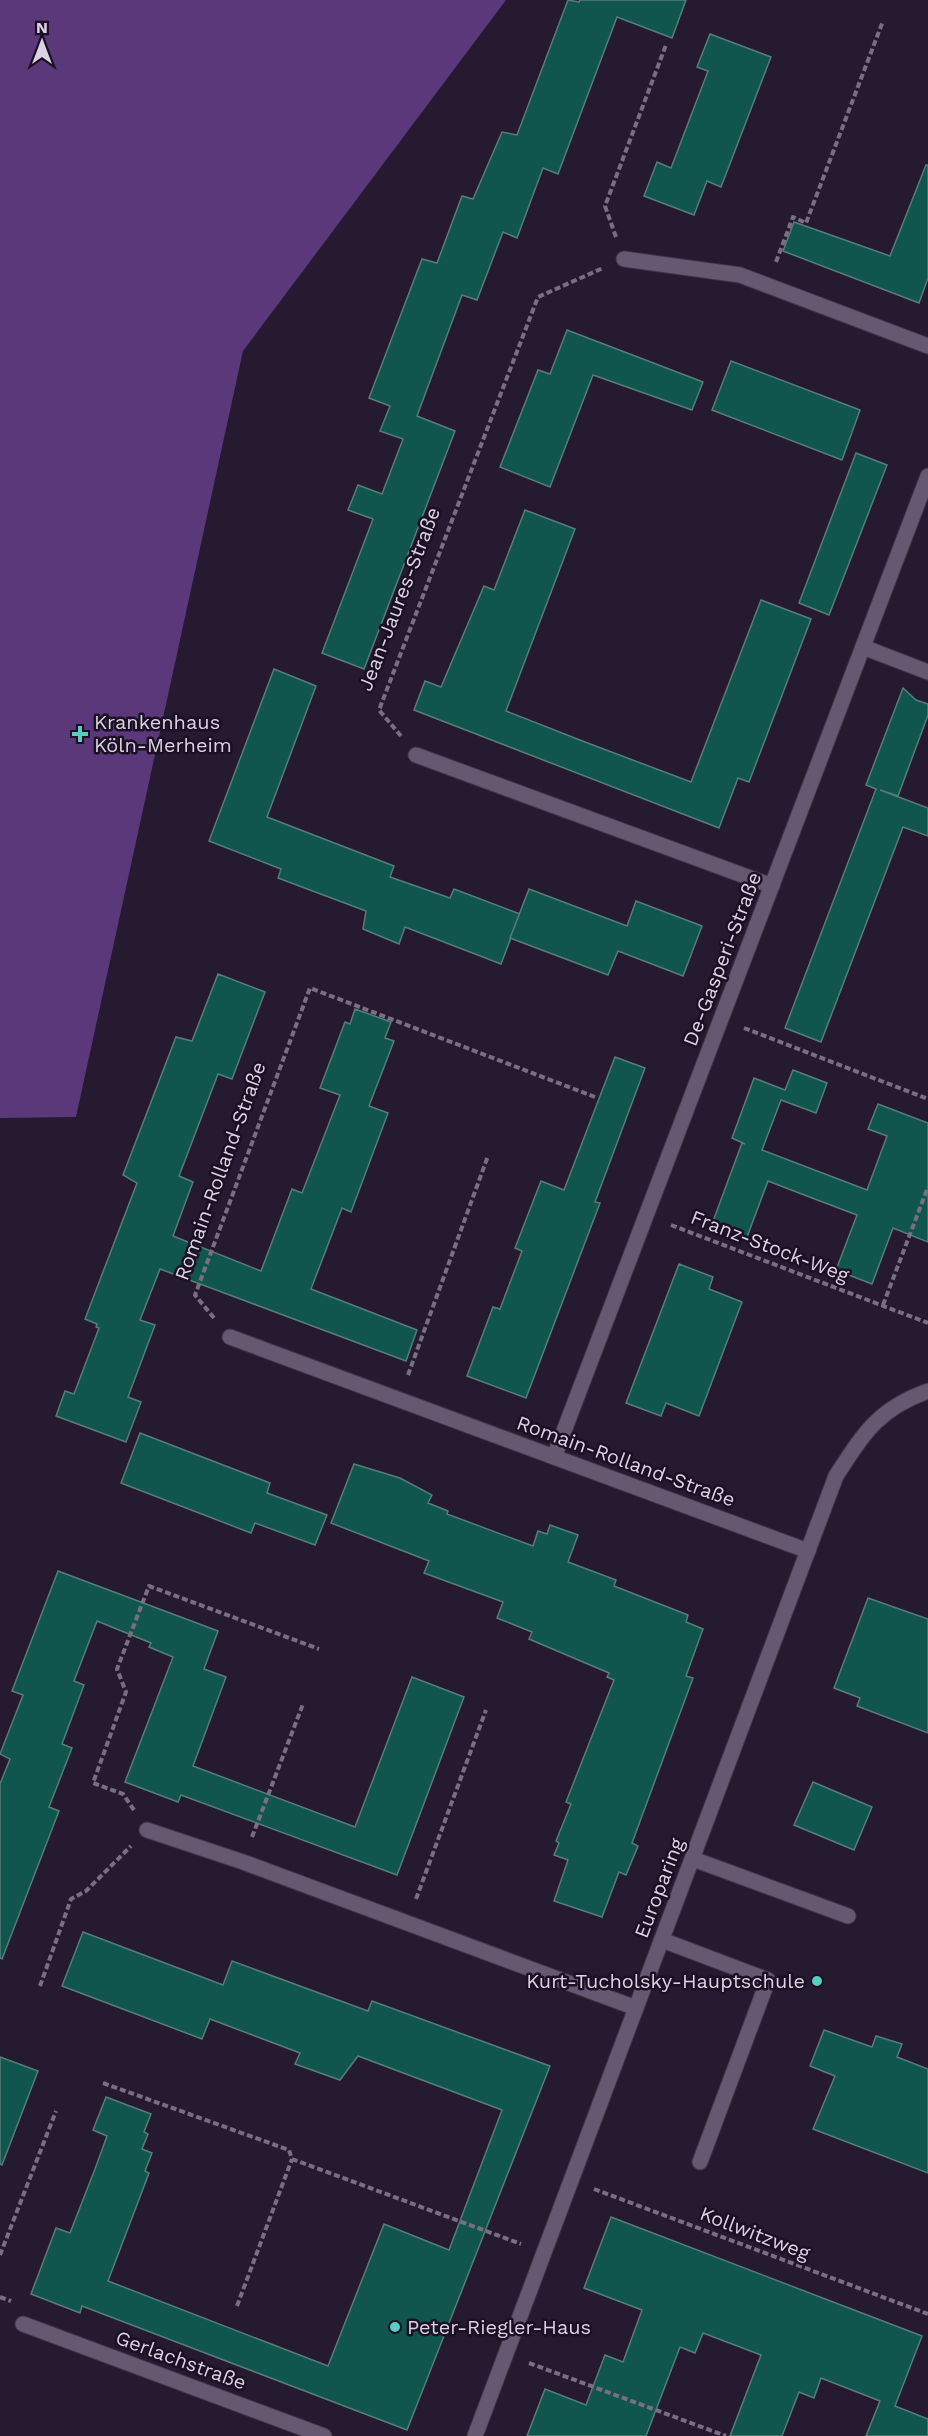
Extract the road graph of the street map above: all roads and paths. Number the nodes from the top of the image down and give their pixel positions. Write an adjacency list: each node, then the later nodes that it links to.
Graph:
1 (883, 21): 4 (path)
2 (666, 45): 3 (path)
3 (624, 260): 4 (street); 9 (path, Jean-Jaures-Straße)
4 (767, 285): 5 (street)
5 (928, 346)
6 (928, 476): 7 (street, De-Gasperi-Straße)
7 (863, 647): 8 (street); 10 (street, De-Gasperi-Straße)
8 (928, 672)
9 (416, 755): 10 (street)
10 (772, 886): 11 (street, De-Gasperi-Straße)
11 (721, 1019): 13 (path); 16 (street, De-Gasperi-Straße)
12 (595, 1097): 19 (path, Romain-Rolland-Straße)
13 (928, 1099)
14 (488, 1155): 21 (path)
15 (928, 1187): 17 (path)
16 (646, 1215): 17 (path, Franz-Stock-Weg); 22 (street, De-Gasperi-Straße)
17 (883, 1305): 18 (path, Franz-Stock-Weg)
18 (928, 1323)
19 (230, 1337): 21 (street, Romain-Rolland-Straße)
20 (928, 1391): 23 (street, Europaring)
21 (399, 1398): 22 (street, Romain-Rolland-Straße)
22 (555, 1457): 23 (street, Romain-Rolland-Straße)
23 (808, 1551): 28 (street, Europaring)
24 (319, 1649): 27 (path)
25 (303, 1704): 29 (path)
26 (486, 1710): 31 (path)
27 (147, 1830): 29 (street); 33 (path)
28 (693, 1859): 30 (street); 32 (street, Europaring)
29 (243, 1862): 31 (street)
30 (848, 1916)
31 (408, 1923): 34 (street)
32 (662, 1940): 34 (street, Europaring); 38 (street)
33 (40, 1986)
34 (636, 2008): 39 (street, Europaring)
35 (104, 2084): 37 (path)
36 (56, 2111): 41 (path)
37 (292, 2159): 40 (path); 42 (path)
38 (700, 2162)
39 (571, 2180): 40 (street, Europaring); 43 (path, Kollwitzweg)
40 (544, 2252): 45 (street, Europaring)
41 (0, 2255)
42 (237, 2306)
43 (928, 2314)
44 (23, 2324): 46 (street, Gerlachstraße)
45 (506, 2355): 47 (street, Europaring); 48 (path)
46 (324, 2436)
47 (475, 2436)
48 (726, 2436)

